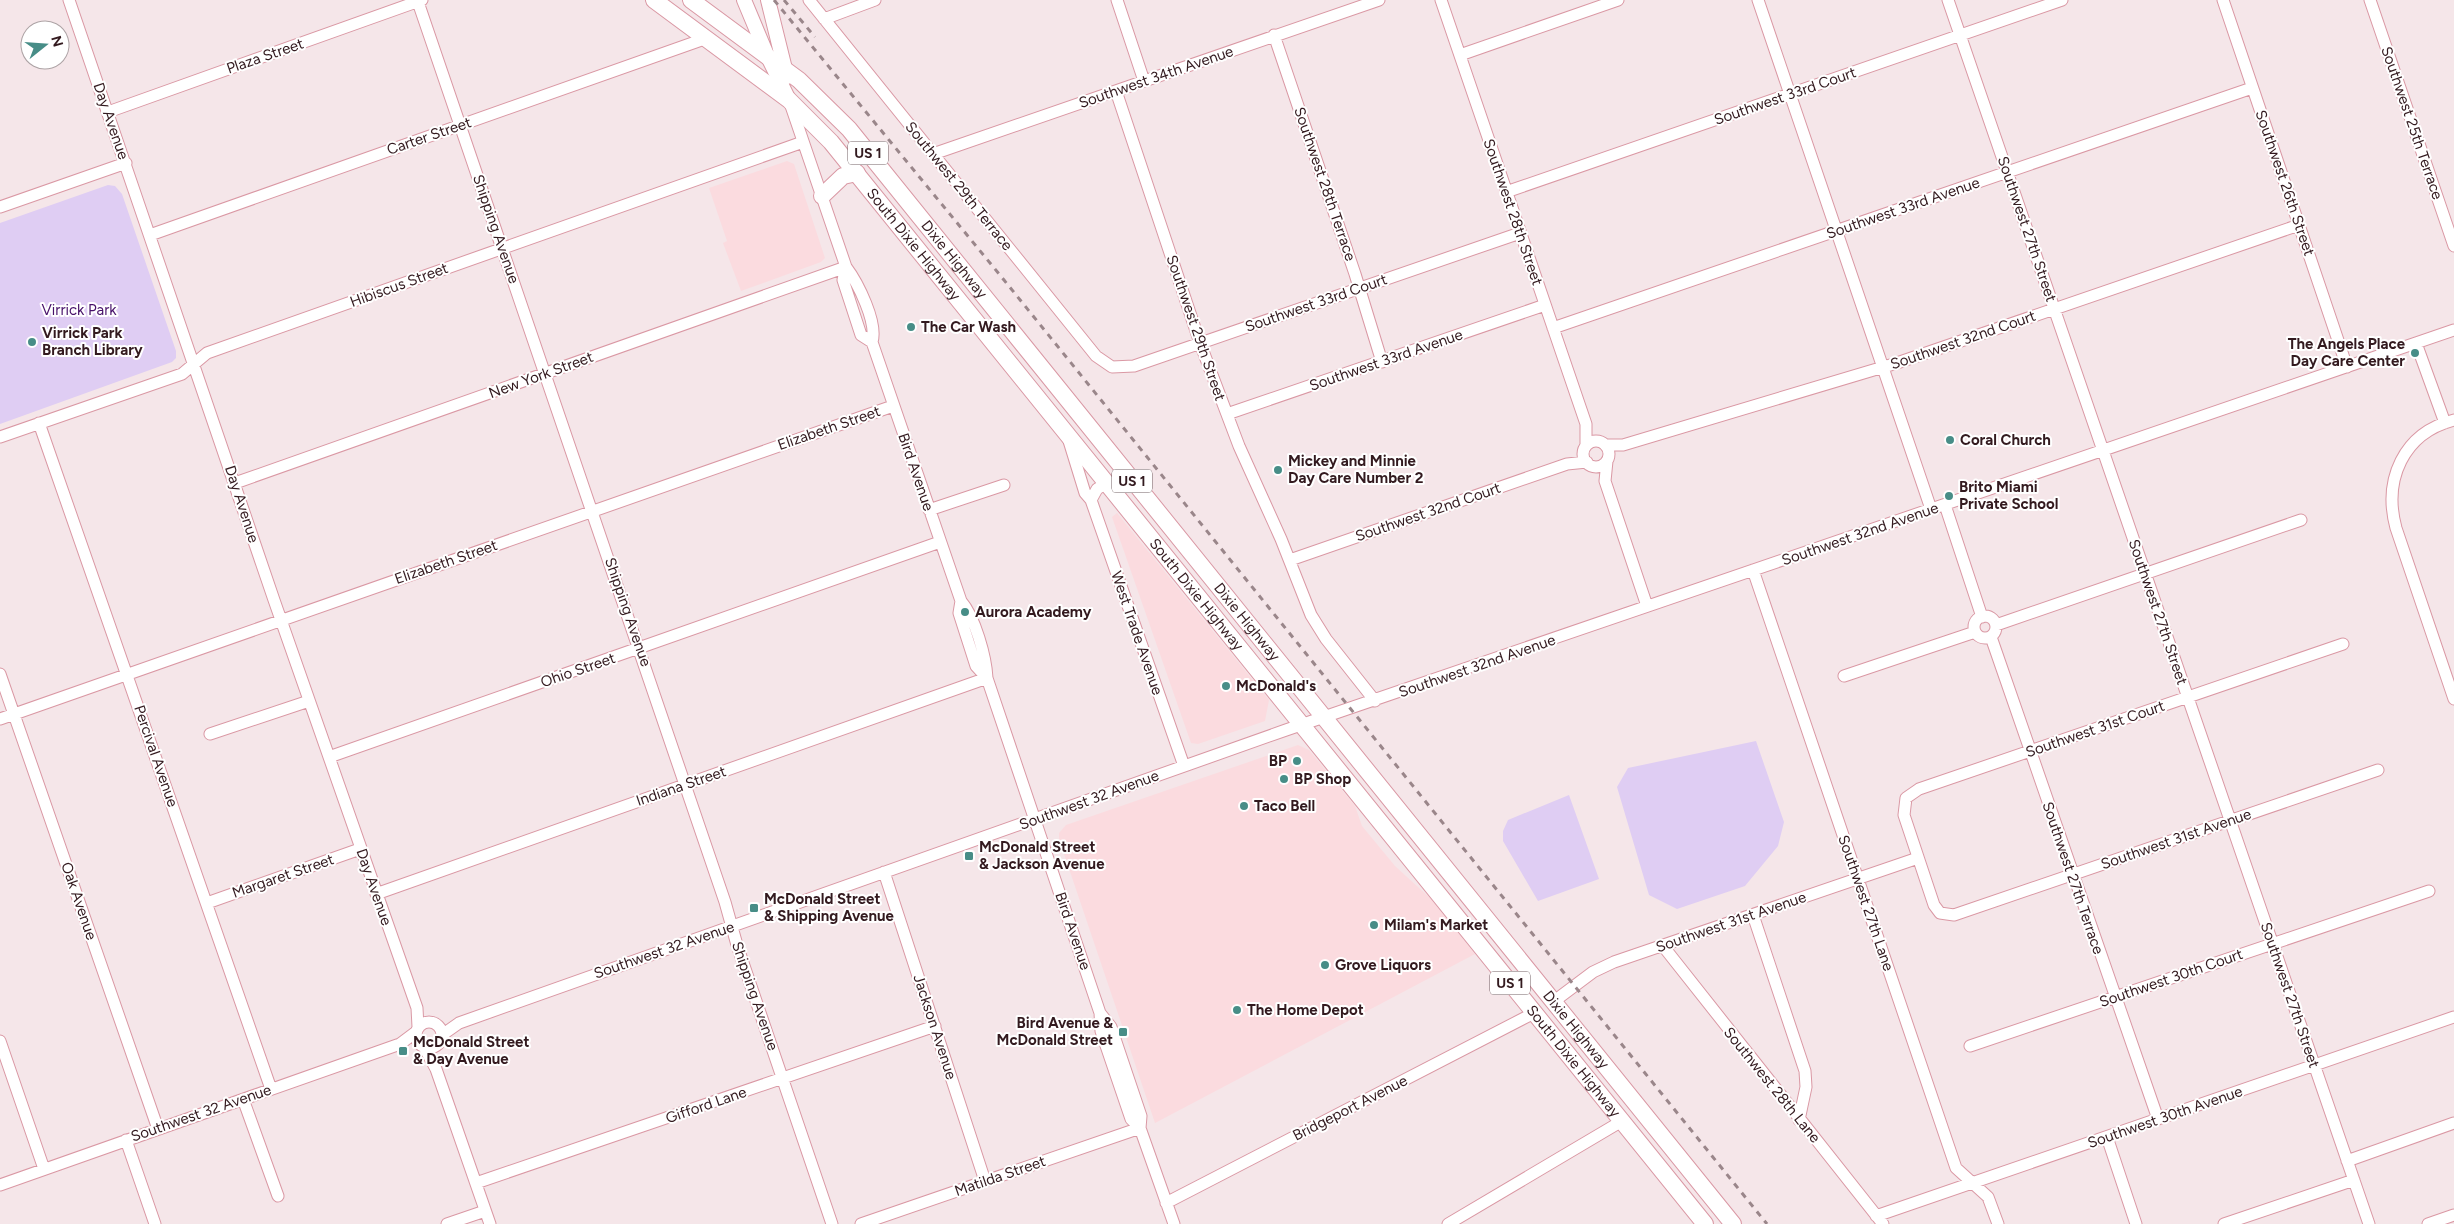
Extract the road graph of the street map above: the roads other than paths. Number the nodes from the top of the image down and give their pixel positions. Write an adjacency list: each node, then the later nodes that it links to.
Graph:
1 (69, 0): 30 (street, Day Avenue)
2 (654, 0): 21 (highway, South Dixie Highway / US 1)
3 (691, 0): 22 (highway, US 1)
4 (744, 0): 22 (main road)
5 (768, 0): 24 (main road)
6 (809, 0): 18 (street, Southwest 29th Terrace)
7 (875, 0): 18 (street)
8 (1117, 0): 25 (street)
9 (1379, 0): 19 (street, Southwest 34th Avenue)
10 (1441, 0): 23 (street, Southwest 28th Street)
11 (1618, 0): 23 (street)
12 (1758, 0): 28 (street)
13 (1948, 0): 20 (street, Southwest 27th Street)
14 (2062, 0): 20 (street, Southwest 33rd Court)
15 (2223, 0): 26 (street, Southwest 26th Street)
16 (2370, 0): 44 (street, Southwest 25th Terrace)
17 (420, 1): 30 (street, Plaza Street); 31 (street, Shipping Avenue)
18 (824, 19): 33 (street, Southwest 29th Terrace)
19 (1274, 35): 25 (street, Southwest 34th Avenue); 47 (street, Southwest 28th Terrace)
20 (1960, 35): 28 (street, Southwest 33rd Court); 35 (street, Southwest 27th Street)
21 (707, 38): 29 (highway, South Dixie Highway / US 1); 31 (street, Carter Street)
22 (767, 55): 24 (highway, Dixie Highway / US 1); 29 (main road)
23 (1460, 55): 37 (street, Southwest 28th Street)
24 (786, 70): 29 (main road); 104 (highway, Dixie Highway / US 1)
25 (1144, 81): 27 (street, Southwest 34th Avenue)
26 (2252, 88): 35 (street, Southwest 33rd Avenue); 40 (street, Southwest 26th Street)
27 (1116, 91): 33 (street, Southwest 34th Avenue); 52 (street, Southwest 29th Street)
28 (1790, 94): 37 (street, Southwest 33rd Court); 41 (street)
29 (789, 100): 32 (street, Bird Avenue); 36 (highway, South Dixie Highway / US 1)
30 (108, 112): 34 (street, Day Avenue)
31 (461, 125): 43 (street, Carter Street); 45 (street, Shipping Avenue)
32 (803, 142): 38 (street, Bird Avenue); 45 (street, Hibiscus Street)
33 (933, 154): 56 (street, Southwest 29th Terrace)
34 (126, 163): 39 (street); 43 (street, Day Avenue)
35 (2007, 172): 41 (street, Southwest 33rd Avenue); 49 (street, Southwest 27th Street)
36 (857, 174): 38 (highway); 65 (highway, South Dixie Highway / US 1)
37 (1506, 192): 42 (street, Southwest 28th Street)
38 (822, 196): 46 (street, Bird Avenue)
39 (0, 207)
40 (2299, 225): 49 (street, Southwest 32nd Court); 58 (street, Southwest 26th Street)
41 (1836, 231): 50 (street, Southwest 33rd Avenue); 57 (street)
42 (1520, 233): 47 (street, Southwest 33rd Court); 48 (street, Southwest 28th Street)
43 (150, 235): 55 (street, Day Avenue)
44 (2454, 246)
45 (503, 248): 55 (street, Hibiscus Street); 59 (street, Shipping Avenue)
46 (846, 267): 59 (street, New York Street); 60 (street, Bird Avenue)
47 (1360, 288): 52 (street, Southwest 33rd Court); 54 (street, Southwest 28th Terrace)
48 (1545, 305): 50 (street, Southwest 28th Street); 54 (street, Southwest 33rd Avenue)
49 (2055, 309): 57 (street, Southwest 32nd Court); 69 (street, Southwest 27th Street)
50 (1553, 328): 64 (street, Southwest 28th Street)
51 (2454, 330): 53 (street, Southwest 32nd Avenue)
52 (1200, 343): 56 (street, Southwest 33rd Court); 61 (street, Southwest 29th Street)
53 (2416, 343): 58 (street, Southwest 32nd Avenue); 62 (street)
54 (1382, 362): 61 (street, Southwest 33rd Avenue)
55 (194, 363): 63 (street, Hibiscus Street); 73 (street, Day Avenue)
56 (1112, 367)
57 (1883, 367): 68 (street, Southwest 32nd Court); 78 (street)
58 (2347, 367): 69 (street, Southwest 32nd Avenue)
59 (546, 374): 73 (street, New York Street); 79 (street, Shipping Avenue)
60 (893, 406): 79 (street, Elizabeth Street); 80 (street, Bird Avenue)
61 (1227, 414): 83 (street, Southwest 29th Street)
62 (2450, 422): 99 (street)
63 (40, 424): 66 (street, Hibiscus Street); 95 (street, Percival Avenue)
64 (1586, 424): 67 (street, Southwest 28th Street); 70 (street, Southwest 28th Street)
65 (1067, 434): 74 (highway, South Dixie Highway / US 1); 76 (street, West Trade Avenue)
66 (0, 437)
67 (1603, 443): 68 (street, Southwest 32nd Court); 70 (street); 71 (street, Southwest 28th Street)
68 (1623, 445): 71 (street, Southwest 32nd Court)
69 (2102, 451): 77 (street, Southwest 32nd Avenue); 85 (street, Southwest 27th Street)
70 (1587, 456): 71 (street); 72 (street, Southwest 28th Street); 83 (street, Southwest 32nd Court)
71 (1608, 459): 72 (street, Southwest 28th Street)
72 (1605, 481): 86 (street, Southwest 28th Street)
73 (235, 483): 88 (street, Day Avenue)
74 (1107, 483): 76 (street); 105 (highway, South Dixie Highway / US 1)
75 (1004, 485): 80 (street)
76 (1091, 500): 109 (street, West Trade Avenue)
77 (1945, 505): 78 (street, Southwest 32nd Avenue); 87 (street)
78 (1931, 509): 84 (street, Southwest 32nd Avenue)
79 (593, 510): 88 (street, Elizabeth Street); 93 (street, Shipping Avenue)
80 (929, 510): 82 (street, Bird Avenue)
81 (2301, 520): 85 (street)
82 (940, 542): 93 (street, Ohio Street); 97 (street, Bird Avenue)
83 (1290, 560): 101 (street)
84 (1753, 570): 86 (street, Southwest 32nd Avenue); 118 (street, Southwest 27th Lane)
85 (2145, 574): 89 (street); 98 (street, Southwest 27th Street)
86 (1646, 606): 101 (street, Southwest 32nd Avenue)
87 (1982, 616): 89 (street); 90 (street)
88 (281, 620): 95 (street, Elizabeth Street); 100 (street, Day Avenue)
89 (1996, 624): 91 (street)
90 (1975, 632): 91 (street); 96 (street)
91 (1991, 637): 107 (street, Southwest 27th Terrace)
92 (2343, 644): 98 (street, Southwest 31st Court)
93 (640, 648): 108 (street, Ohio Street); 111 (street, Shipping Avenue)
94 (0, 674): 102 (street, Oak Avenue)
95 (128, 674): 102 (street, Elizabeth Street); 121 (street, Percival Avenue)
96 (1844, 676)
97 (987, 678): 111 (street, Indiana Street); 112 (street, Bird Avenue)
98 (2188, 697): 107 (street, Southwest 31st Court); 113 (street, Southwest 27th Street)
99 (2454, 698)
100 (309, 701): 106 (street); 108 (street, Day Avenue)
101 (1375, 701): 104 (street, Southwest 32nd Avenue)
102 (14, 714): 103 (street, Elizabeth Street); 150 (street, Oak Avenue)
103 (0, 718)
104 (1323, 718): 105 (street, Southwest 32 Avenue); 127 (highway, Dixie Highway / US 1)
105 (1302, 725): 109 (street, Southwest 32 Avenue); 129 (highway, South Dixie Highway / US 1)
106 (210, 734)
107 (2029, 752): 115 (street, Southwest 31st Court); 117 (street, Southwest 27th Terrace)
108 (328, 757): 114 (street, Day Avenue)
109 (1184, 766): 112 (street, Southwest 32 Avenue)
110 (2378, 770): 113 (street, Southwest 31st Avenue)
111 (686, 784): 120 (street, Indiana Street); 123 (street, Shipping Avenue)
112 (1035, 819): 116 (street, Southwest 32 Avenue); 149 (street, Bird Avenue)
113 (2230, 820): 117 (street, Southwest 31st Avenue); 124 (street, Southwest 27th Street)
114 (360, 849): 120 (street, Day Avenue); 121 (street, Margaret Street)
115 (1918, 858): 117 (street, Southwest 31st Avenue); 118 (street, Southwest 31st Avenue)
116 (884, 872): 123 (street, Southwest 32 Avenue); 133 (street, Jackson Avenue)
117 (2073, 875): 126 (street, Southwest 27th Terrace)
118 (1857, 879): 122 (street, Southwest 31st Avenue); 158 (street, Southwest 27th Lane)
119 (2429, 891): 124 (street, Southwest 30th Court)
120 (376, 894): 128 (street, Day Avenue)
121 (207, 903): 143 (street, Percival Avenue)
122 (1753, 915): 125 (street, Southwest 31st Avenue); 146 (street)
123 (732, 926): 132 (street, Southwest 32 Avenue); 142 (street, Shipping Avenue)
124 (2272, 944): 126 (street, Southwest 30th Court); 140 (street, Southwest 27th Street)
125 (1663, 946): 127 (street, Southwest 31st Avenue); 146 (street, Southwest 28th Lane)
126 (2114, 998): 139 (street, Southwest 30th Court); 145 (street, Southwest 27th Terrace)
127 (1553, 1002): 173 (highway, Dixie Highway / US 1)
128 (417, 1008): 131 (street, Day Avenue); 134 (street, Day Avenue)
129 (1534, 1013): 147 (highway, South Dixie Highway / US 1); 161 (street, Bridgeport Avenue)
130 (2454, 1017): 140 (street, Southwest 30th Avenue)
131 (433, 1023): 132 (street, Southwest 32 Avenue); 134 (street); 135 (street)
132 (458, 1023): 135 (street, Southwest 32 Avenue)
133 (935, 1026): 142 (street, Gifford Lane); 156 (street, Jackson Avenue)
134 (417, 1030): 137 (street, Southwest 32 Avenue); 138 (street)
135 (440, 1040): 138 (street); 141 (street)
136 (0, 1041): 154 (street)
137 (402, 1043): 138 (street, Southwest 32 Avenue); 143 (street, Southwest 32 Avenue)
138 (422, 1046): 141 (street)
139 (1970, 1046)
140 (2314, 1065): 145 (street, Southwest 30th Avenue); 153 (street, Southwest 27th Street)
141 (436, 1069): 157 (street)
142 (783, 1078): 157 (street, Gifford Lane); 168 (street, Shipping Avenue)
143 (271, 1089): 144 (street, Southwest 32 Avenue)
144 (243, 1099): 150 (street, Southwest 32 Avenue); 160 (street)
145 (2158, 1119): 151 (street, Southwest 30th Avenue)
146 (1800, 1120): 164 (street, Southwest 28th Lane)
147 (1622, 1121): 171 (street); 172 (highway, South Dixie Highway / US 1)
148 (2454, 1123): 153 (street)
149 (1140, 1128): 156 (street, Matilda Street); 161 (street, Bird Avenue)
150 (158, 1129): 152 (street, Southwest 32 Avenue)
151 (2107, 1137): 158 (street, Southwest 30th Avenue); 175 (street)
152 (126, 1140): 154 (street, Southwest 32 Avenue); 165 (street)
153 (2347, 1161): 155 (street, Southwest 27th Street)
154 (44, 1169): 159 (street, Southwest 32 Avenue)
155 (2354, 1180): 176 (street); 177 (street, Southwest 27th Street)
156 (985, 1181): 169 (street, Matilda Street)
157 (476, 1183): 162 (street)
158 (1973, 1183): 164 (street, Southwest 30th Avenue); 174 (street, Southwest 27th Lane)
159 (0, 1184)
160 (278, 1196)
161 (1166, 1203): 170 (street, Bird Avenue)
162 (485, 1211): 166 (street); 167 (street)
163 (2454, 1215): 178 (street)
164 (1880, 1220)
165 (155, 1224)
166 (446, 1224)
167 (490, 1224)
168 (832, 1224)
169 (861, 1224)
170 (1174, 1224)
171 (1448, 1224)
172 (1705, 1224)
173 (1733, 1224)
174 (1998, 1224)
175 (2136, 1224)
176 (2224, 1224)
177 (2369, 1224)
178 (2428, 1224)

